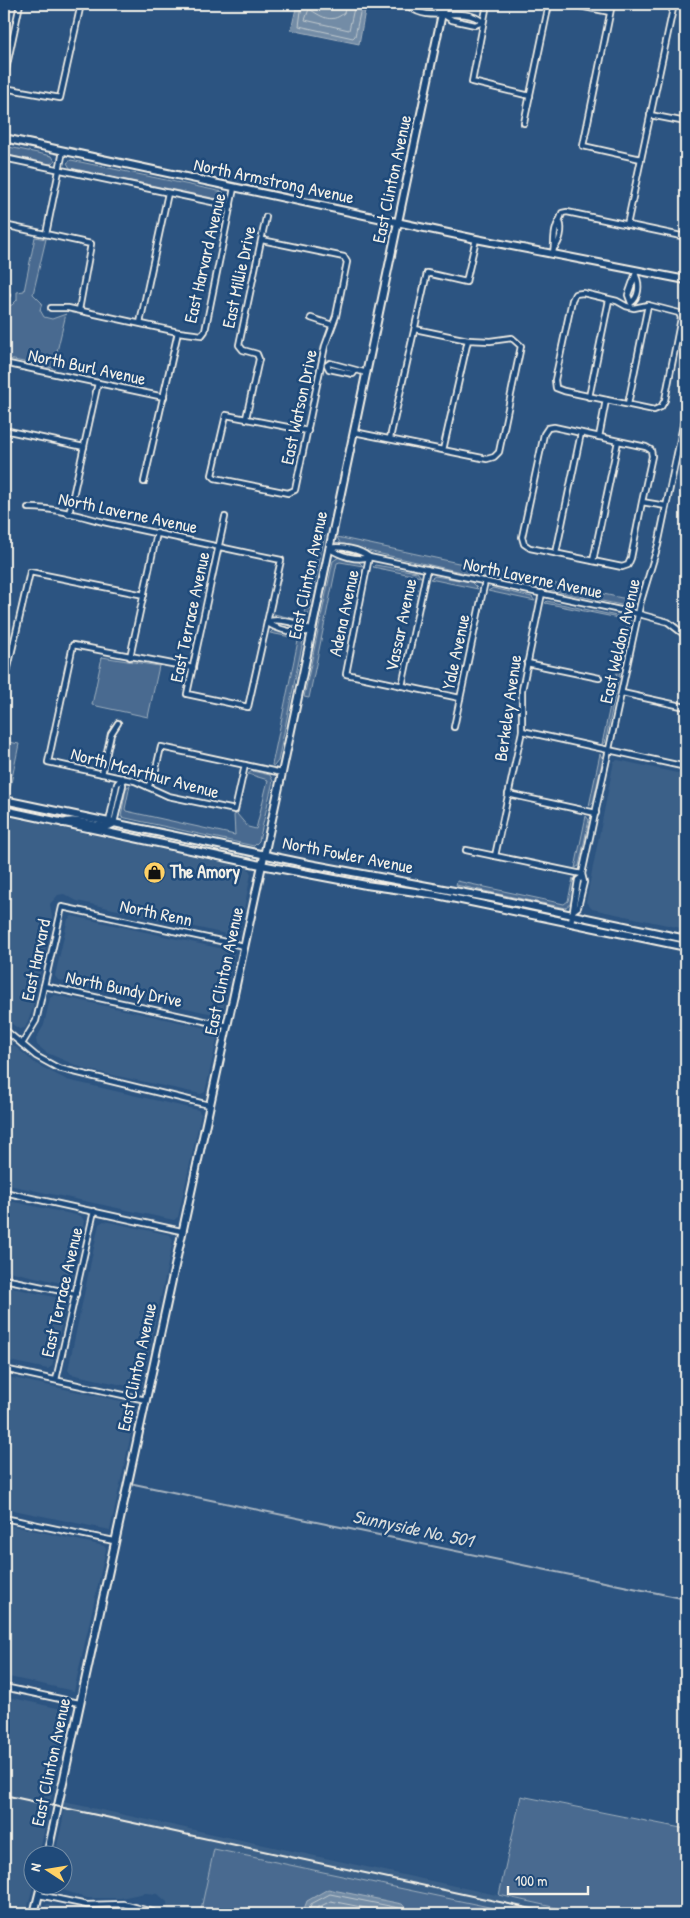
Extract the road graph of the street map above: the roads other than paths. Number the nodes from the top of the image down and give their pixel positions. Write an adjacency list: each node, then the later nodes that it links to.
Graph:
1 (20, 4): 13 (street)
2 (81, 4): 14 (street)
3 (394, 4): 11 (street)
4 (444, 4): 11 (street, East Clinton Avenue)
5 (487, 4): 12 (street)
6 (549, 4): 15 (street)
7 (569, 4): 10 (street)
8 (612, 4): 10 (street)
9 (674, 4): 16 (street)
10 (610, 12): 22 (street)
11 (442, 14): 12 (street); 28 (street, East Clinton Avenue)
12 (483, 22): 15 (street)
13 (4, 78)
14 (4, 88)
15 (530, 96): 18 (street)
16 (650, 115): 17 (street); 22 (street)
17 (686, 122)
18 (524, 123)
19 (4, 138): 20 (street, North Armstrong Avenue)
20 (63, 152): 23 (street); 24 (street, North Armstrong Avenue)
21 (4, 158): 23 (street, North Armstrong Avenue)
22 (641, 159): 30 (street)
23 (59, 170): 25 (street, North Armstrong Avenue); 31 (street)
24 (234, 188): 26 (street, East Harvard Avenue); 28 (street, North Armstrong Avenue)
25 (168, 193): 26 (street, North Armstrong Avenue); 46 (street)
26 (231, 206): 49 (street, East Harvard Avenue)
27 (266, 217): 34 (street, East Millie Drive)
28 (398, 223): 33 (street, North Armstrong Avenue); 53 (street, East Clinton Avenue)
29 (4, 225): 31 (street)
30 (627, 225): 32 (street); 35 (street)
31 (46, 234): 44 (street)
32 (686, 237)
33 (476, 239): 35 (street, North Armstrong Avenue); 48 (street)
34 (262, 240): 47 (street, East Watson Drive); 60 (street, East Millie Drive)
35 (554, 250): 36 (street, North Armstrong Avenue)
36 (637, 273): 37 (street, North Armstrong Avenue); 38 (street); 39 (street)
37 (686, 280)
38 (629, 292): 39 (street); 41 (street)
39 (637, 294): 41 (street)
40 (609, 300): 41 (street); 56 (street); 56 (street)
41 (631, 305): 42 (street)
42 (648, 305): 58 (street); 58 (street)
43 (52, 308): 44 (street)
44 (79, 310): 46 (street)
45 (311, 318): 47 (street)
46 (140, 324): 49 (street)
47 (332, 326): 52 (street, East Watson Drive)
48 (415, 329): 50 (street); 66 (street)
49 (178, 332): 55 (street)
50 (468, 340): 69 (street); 69 (street)
51 (4, 364): 54 (street, North Burl Avenue)
52 (324, 365): 53 (street); 62 (street, East Watson Drive)
53 (367, 373): 63 (street, East Clinton Avenue)
54 (98, 383): 55 (street, North Burl Avenue); 68 (street)
55 (164, 396): 70 (street)
56 (590, 397): 57 (street)
57 (606, 400): 58 (street); 65 (street)
58 (628, 404)
59 (686, 411): 72 (street, East Weldon Avenue)
60 (246, 418): 62 (street); 62 (street, East Watson Drive)
61 (4, 430): 68 (street)
62 (308, 431)
63 (354, 432): 66 (street); 78 (street, East Clinton Avenue)
64 (581, 433): 65 (street); 79 (street); 79 (street)
65 (599, 437): 67 (street)
66 (390, 438): 69 (street)
67 (618, 441): 71 (street); 81 (street)
68 (84, 447): 74 (street)
69 (443, 450)
70 (144, 482)
71 (642, 502): 72 (street); 81 (street)
72 (666, 506): 86 (street, East Weldon Avenue)
73 (28, 508): 74 (street, North Laverne Avenue)
74 (69, 514): 76 (street, North Laverne Avenue)
75 (225, 516): 77 (street, East Terrace Avenue)
76 (157, 533): 77 (street, North Laverne Avenue); 85 (street)
77 (218, 547): 87 (street, North Laverne Avenue); 92 (street, East Terrace Avenue)
78 (329, 548): 80 (street, North Laverne Avenue); 88 (street, East Clinton Avenue)
79 (556, 553): 81 (street)
80 (369, 557): 82 (street, North Laverne Avenue); 95 (street, Adena Avenue)
81 (593, 561)
82 (427, 569): 83 (street, North Laverne Avenue); 95 (street, Vassar Avenue)
83 (485, 581): 84 (street, North Laverne Avenue); 97 (street, Yale Avenue)
84 (542, 594): 86 (street, North Laverne Avenue); 91 (street, Berkeley Avenue)
85 (144, 596): 90 (street); 94 (street)
86 (639, 614): 89 (street, North Laverne Avenue); 96 (street, East Weldon Avenue)
87 (268, 622): 88 (street); 92 (street, East Terrace Avenue)
88 (311, 631): 105 (street, East Clinton Avenue)
89 (686, 636)
90 (130, 657): 92 (street); 106 (street, North McArthur Avenue)
91 (528, 663): 93 (street); 101 (street, Berkeley Avenue)
92 (193, 668)
93 (599, 678)
94 (4, 685)
95 (402, 686): 97 (street)
96 (622, 693): 98 (street); 102 (street, East Weldon Avenue)
97 (460, 698): 100 (street, Yale Avenue)
98 (686, 707)
99 (118, 723): 106 (street)
100 (454, 727)
101 (522, 731): 102 (street); 109 (street, Berkeley Avenue)
102 (609, 750): 104 (street); 112 (street, East Weldon Avenue)
103 (245, 765): 105 (street); 108 (street); 108 (street, North McArthur Avenue)
104 (686, 767)
105 (282, 773): 116 (street, East Clinton Avenue)
106 (102, 774): 107 (street, North McArthur Avenue)
107 (122, 778): 108 (street, North McArthur Avenue); 114 (street)
108 (148, 787)
109 (508, 794): 112 (street); 117 (street, Berkeley Avenue)
110 (4, 800): 114 (street, North Fowler Avenue)
111 (4, 810): 113 (street, North Fowler Avenue)
112 (596, 813): 119 (street, East Weldon Avenue)
113 (63, 823): 114 (street); 118 (street, North Fowler Avenue)
114 (112, 823): 116 (street, North Fowler Avenue)
115 (466, 850): 117 (street)
116 (264, 854): 118 (street, East Clinton Avenue); 121 (street, North Fowler Avenue)
117 (495, 856): 119 (street)
118 (262, 864): 122 (street, North Fowler Avenue); 124 (street, East Clinton Avenue)
119 (582, 876): 121 (street, East Weldon Avenue)
120 (62, 907): 124 (street, North Renn); 126 (street, East Harvard)
121 (574, 912): 122 (street, East Weldon Avenue); 123 (street, North Fowler Avenue)
122 (571, 923): 125 (street, North Fowler Avenue)
123 (686, 939)
124 (244, 946): 127 (street, East Clinton Avenue)
125 (686, 946)
126 (44, 986): 127 (street, North Bundy Drive); 129 (street, East Harvard)
127 (228, 1026): 130 (street, East Clinton Avenue)
128 (4, 1029): 129 (street)
129 (22, 1044): 130 (street)
130 (209, 1105): 133 (street, East Clinton Avenue)
131 (4, 1192): 132 (street)
132 (94, 1211): 133 (street); 135 (street, East Terrace Avenue)
133 (181, 1231): 138 (street, East Clinton Avenue)
134 (4, 1279): 135 (street)
135 (76, 1294): 137 (street, East Terrace Avenue)
136 (4, 1369): 137 (street)
137 (56, 1380): 138 (street)
138 (146, 1400): 140 (street, East Clinton Avenue)
139 (4, 1518): 140 (street)
140 (114, 1541): 142 (street, East Clinton Avenue)
141 (4, 1687): 142 (street)
142 (79, 1703): 143 (street, East Clinton Avenue)
143 (49, 1846)
144 (38, 1896): 147 (street)
145 (43, 1896): 146 (street)
146 (153, 1912)
147 (34, 1914)

